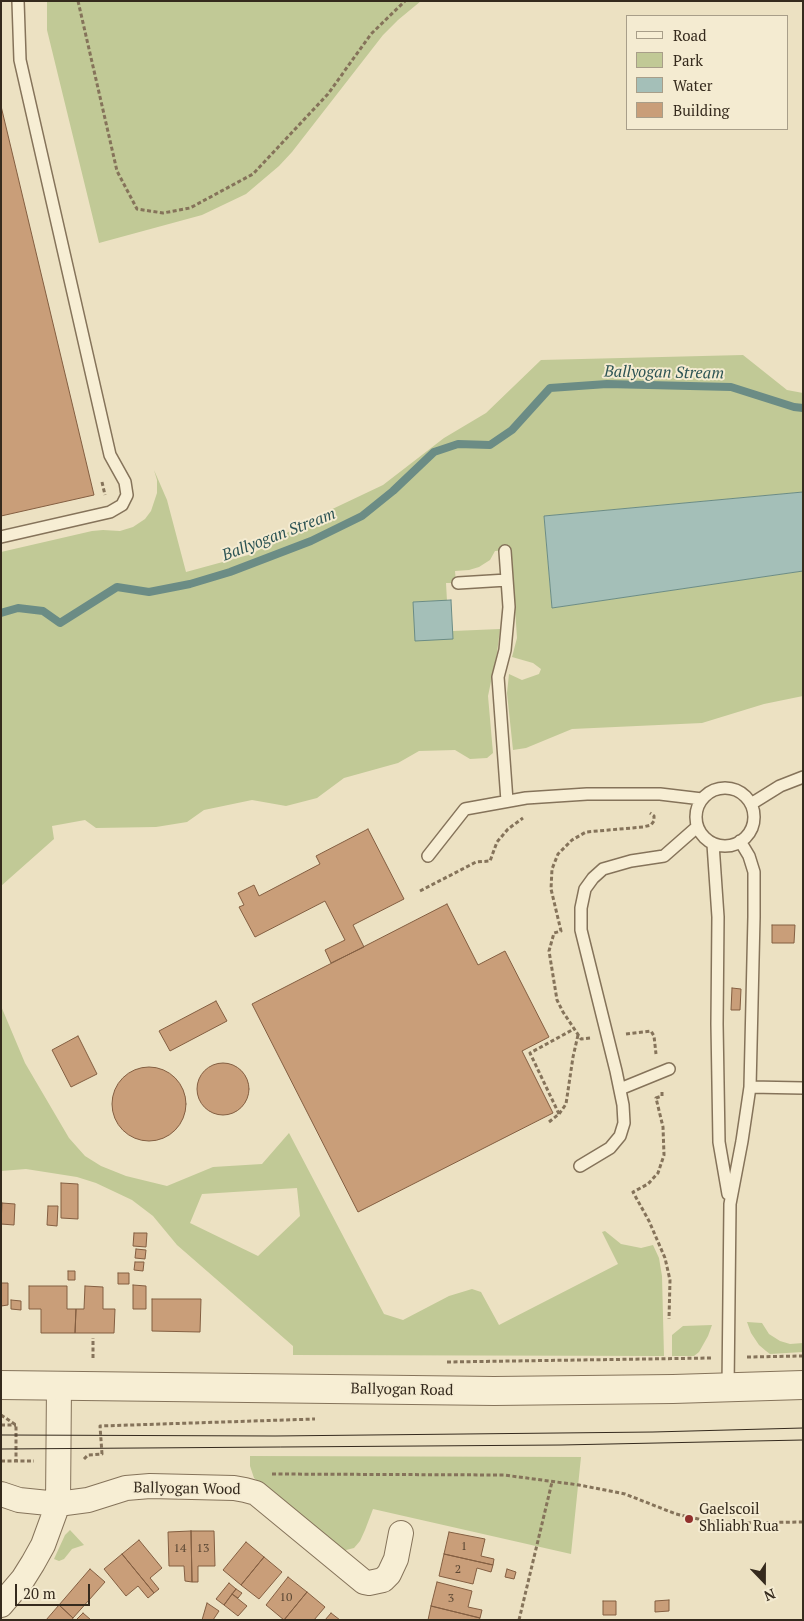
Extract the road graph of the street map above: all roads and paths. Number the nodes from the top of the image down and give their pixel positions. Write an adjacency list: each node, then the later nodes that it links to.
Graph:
1 (18, 1): 4 (lane)
2 (78, 1): 3 (path)
3 (405, 1)
4 (1, 537)
5 (505, 551): 6 (lane)
6 (507, 580): 7 (lane); 10 (lane)
7 (458, 583)
8 (803, 778): 11 (lane)
9 (702, 799): 10 (lane); 11 (lane); 12 (lane)
10 (507, 801): 15 (lane)
11 (751, 804): 13 (lane)
12 (697, 827): 14 (lane); 21 (lane)
13 (740, 841): 14 (lane); 20 (lane)
14 (713, 844): 26 (lane)
15 (428, 856)
16 (574, 1029): 23 (path)
17 (578, 1035): 23 (path)
18 (669, 1070): 21 (lane)
19 (799, 1086): 20 (lane)
20 (750, 1087): 26 (lane)
21 (620, 1089): 25 (lane)
22 (662, 1096): 27 (path)
23 (560, 1114): 24 (path)
24 (549, 1122)
25 (580, 1166)
26 (730, 1204): 33 (lane)
27 (669, 1320)
28 (93, 1338): 31 (path)
29 (803, 1356): 33 (path)
30 (83, 1358): 31 (path)
31 (93, 1358): 32 (path)
32 (102, 1358)
33 (728, 1358): 34 (path); 38 (lane)
34 (438, 1362)
35 (1, 1385): 36 (street, Ballyogan Road)
36 (59, 1385): 38 (street, Ballyogan Road); 48 (street)
37 (803, 1385): 38 (street, Ballyogan Road)
38 (728, 1388)
39 (316, 1419): 44 (path)
40 (16, 1424): 41 (path)
41 (1, 1425)
42 (1, 1460): 43 (path)
43 (16, 1461)
44 (82, 1461)
45 (266, 1474): 46 (path)
46 (552, 1482): 49 (path); 52 (path)
47 (1, 1494): 48 (street)
48 (58, 1504): 50 (street, Ballyogan Wood); 51 (street)
49 (803, 1522)
50 (401, 1533)
51 (1, 1605)
52 (519, 1620)

